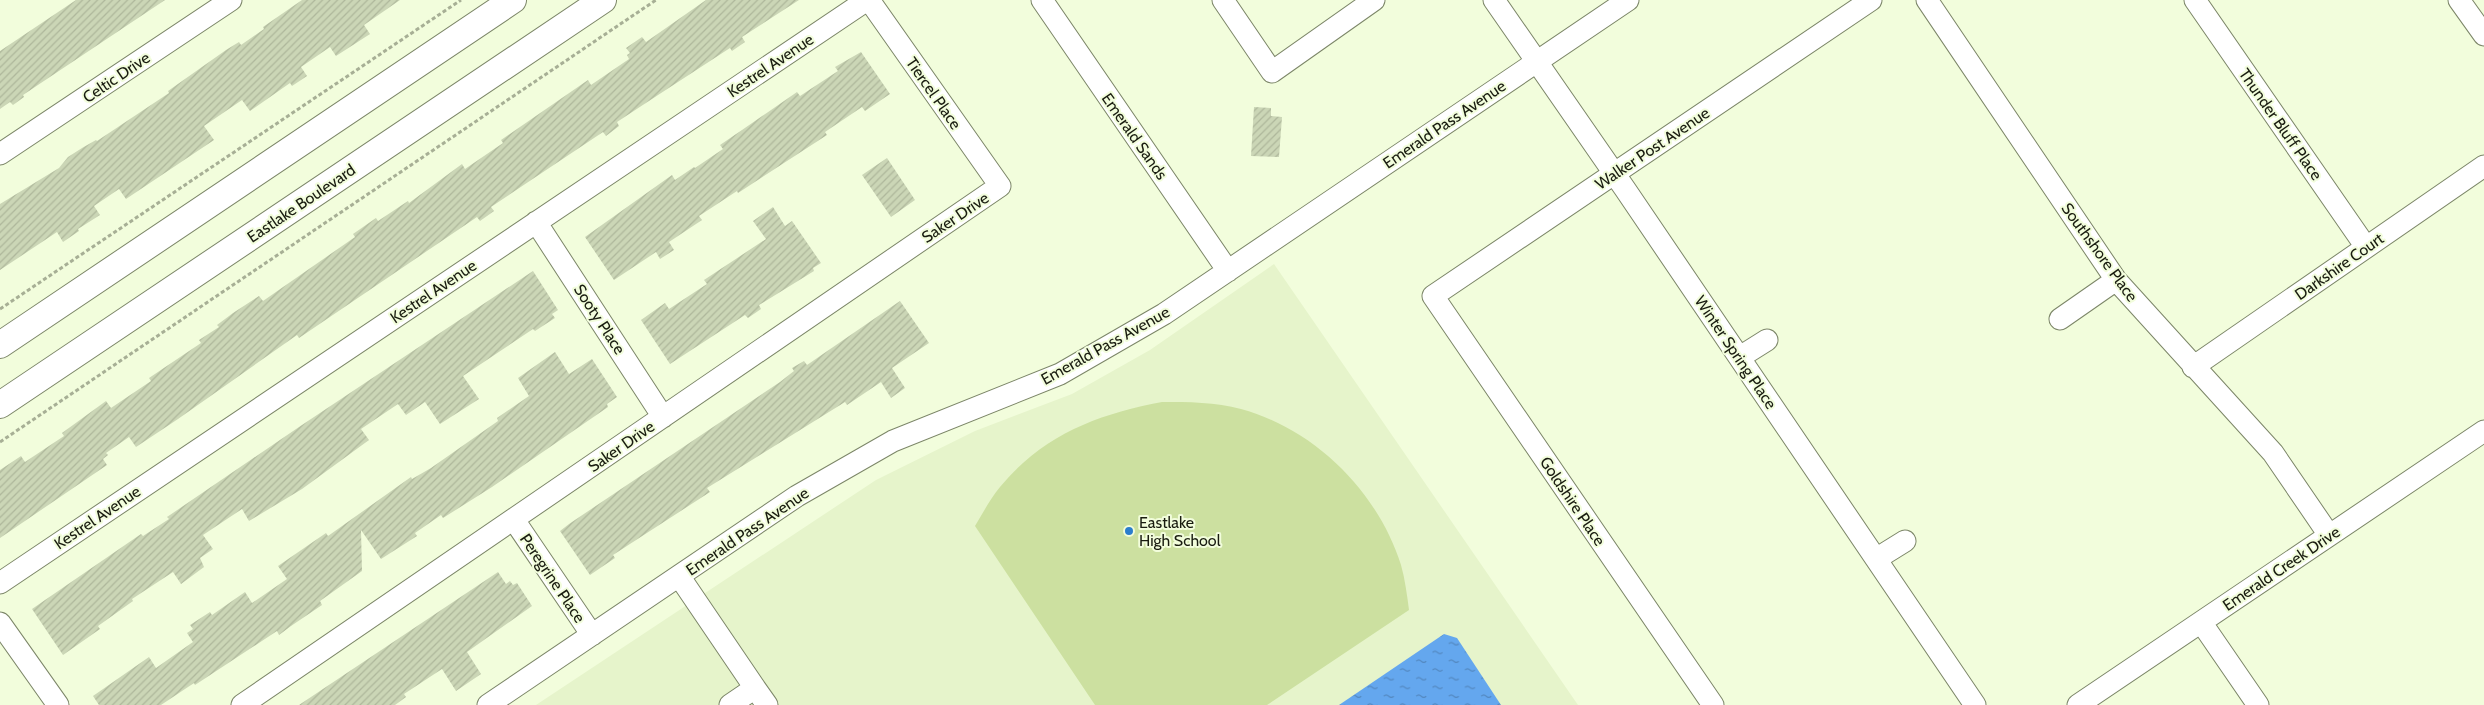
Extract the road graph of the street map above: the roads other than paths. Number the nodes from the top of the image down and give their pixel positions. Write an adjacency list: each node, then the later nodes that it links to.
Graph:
1 (231, 0): 16 (street, Celtic Drive)
2 (513, 0): 27 (main road)
3 (603, 0): 30 (main road, Eastlake Boulevard)
4 (868, 0): 19 (street, Tiercel Place); 20 (street, Kestrel Avenue)
5 (1042, 0): 22 (street, Emerald Sands)
6 (1223, 0): 7 (street)
7 (1374, 0)
8 (1494, 0): 15 (street, Winter Spring Place)
9 (1628, 0): 15 (street, Emerald Pass Avenue)
10 (1871, 0): 18 (street, Walker Post Avenue)
11 (1927, 0): 23 (street, Southshore Place)
12 (2195, 0): 21 (street, Thunder Bluff Place)
13 (2460, 0): 14 (street)
14 (2484, 35)
15 (1536, 62): 18 (street, Winter Spring Place); 22 (street, Emerald Pass Avenue)
16 (0, 154)
17 (2484, 166): 21 (street, Darkshire Court)
18 (1615, 173): 24 (street, Walker Post Avenue); 28 (street, Winter Spring Place)
19 (1000, 186): 31 (street, Saker Drive)
20 (536, 222): 31 (street, Sooty Place); 38 (street, Kestrel Avenue)
21 (2366, 247): 29 (street, Darkshire Court)
22 (1228, 271): 37 (street, Emerald Pass Avenue)
23 (2116, 280): 25 (street); 29 (street, Southshore Place)
24 (1433, 296): 47 (street, Goldshire Place)
25 (2060, 319)
26 (1767, 340): 28 (street)
27 (0, 345)
28 (1740, 357): 36 (street, Winter Spring Place)
29 (2193, 367): 34 (street, Southshore Place)
30 (0, 405)
31 (663, 417): 33 (street, Saker Drive)
32 (2484, 430): 34 (street, Emerald Creek Drive)
33 (514, 520): 41 (street, Peregrine Place); 44 (street, Saker Drive)
34 (2329, 535): 39 (street, Emerald Creek Drive)
35 (1905, 541): 36 (street)
36 (1876, 559): 48 (street, Winter Spring Place)
37 (679, 576): 41 (street, Emerald Pass Avenue); 42 (street)
38 (0, 583)
39 (2201, 622): 49 (street, Emerald Creek Drive); 50 (street)
40 (0, 623): 43 (street)
41 (592, 635): 45 (street, Emerald Pass Avenue)
42 (761, 697): 46 (street)
43 (58, 705)
44 (242, 705)
45 (488, 705)
46 (730, 705)
47 (1713, 705)
48 (1976, 705)
49 (2078, 705)
50 (2258, 705)

